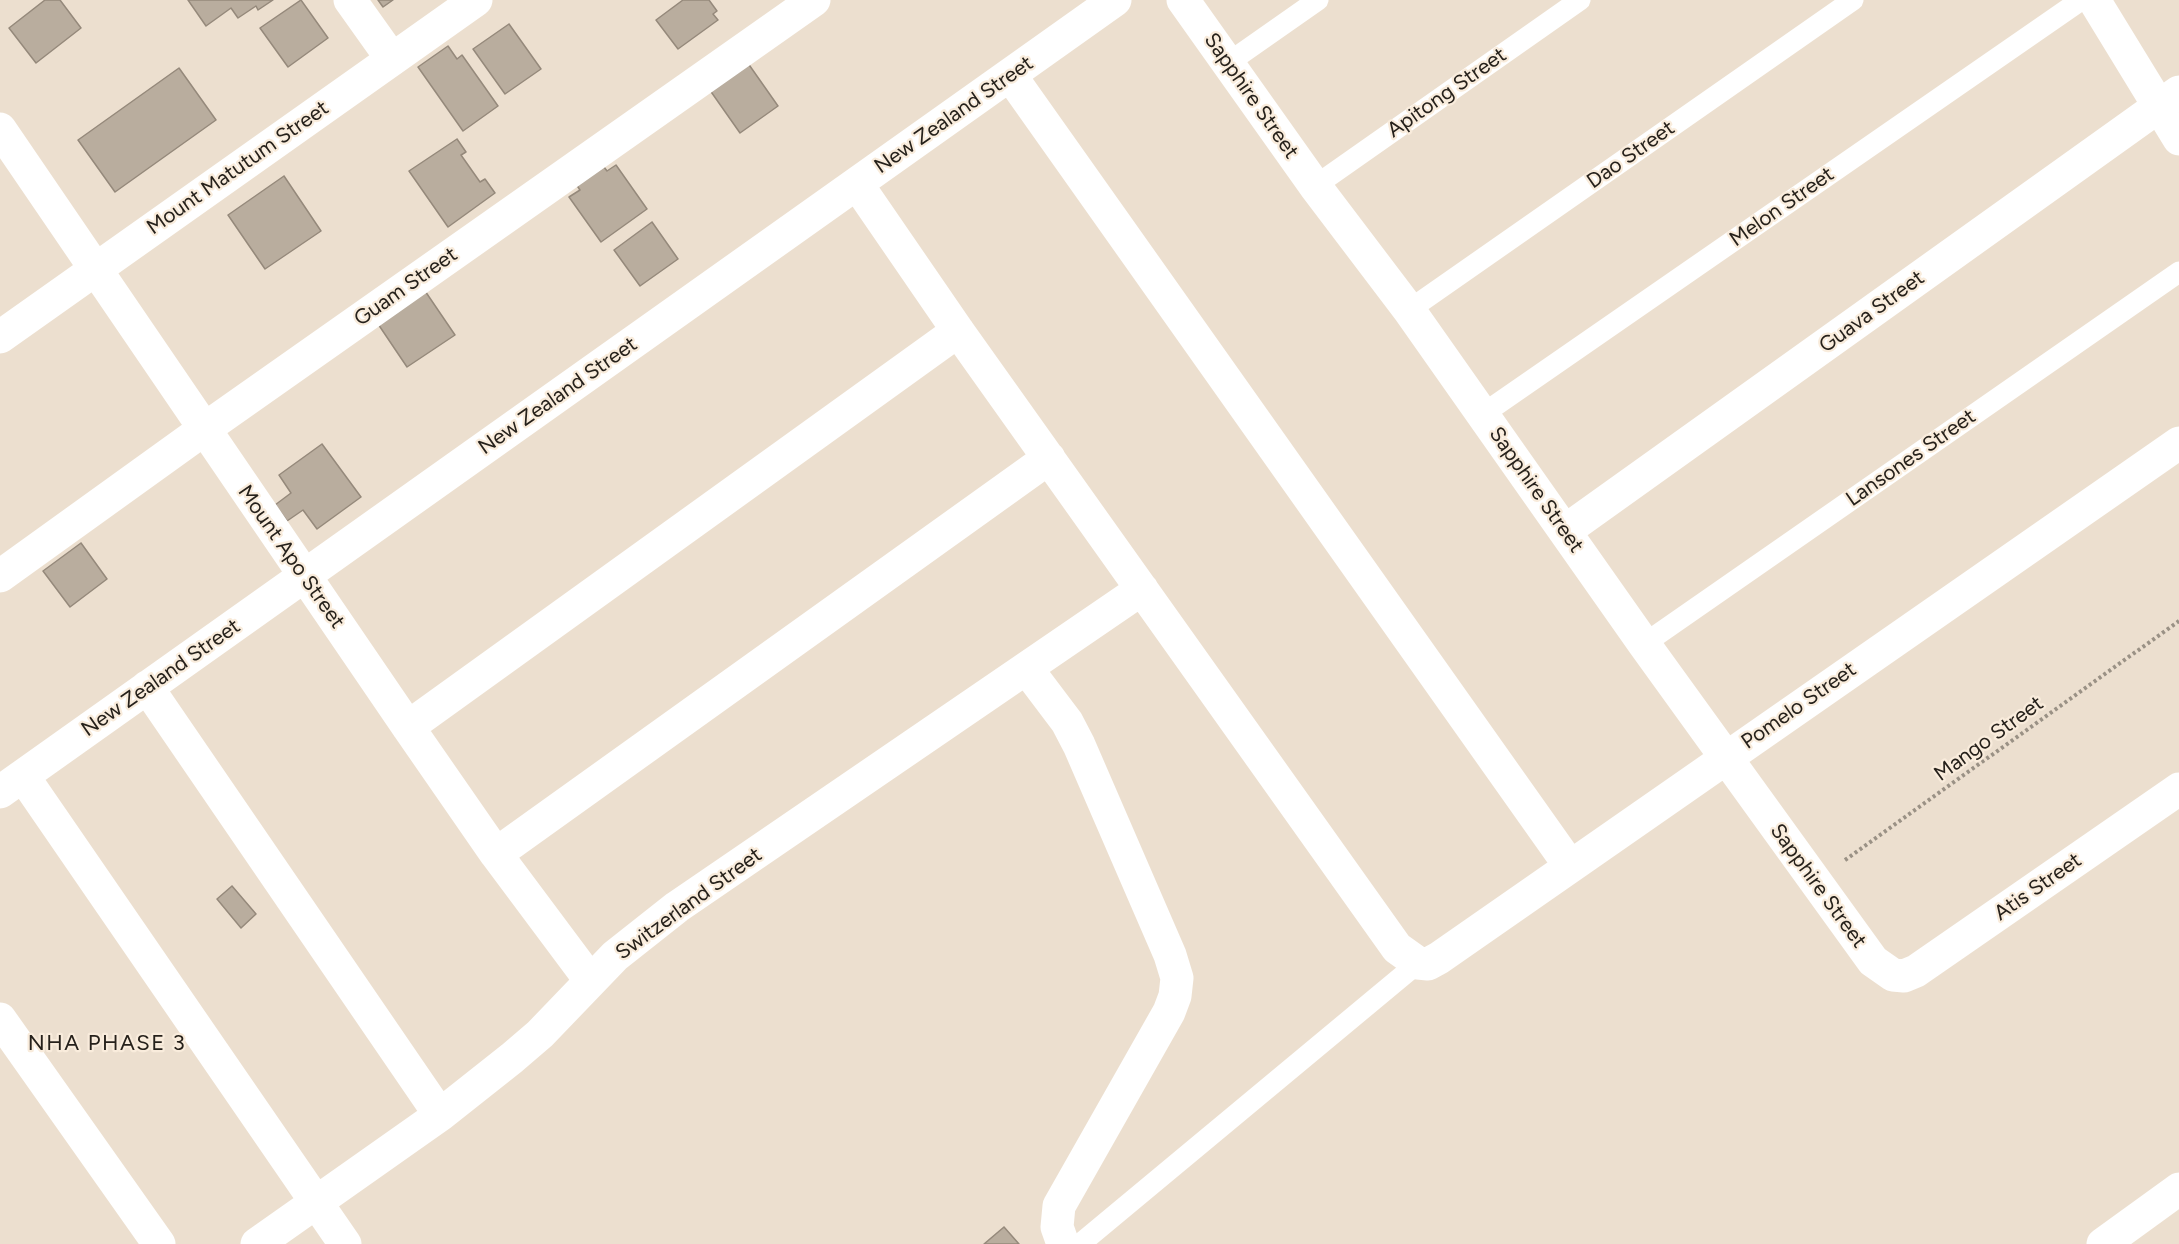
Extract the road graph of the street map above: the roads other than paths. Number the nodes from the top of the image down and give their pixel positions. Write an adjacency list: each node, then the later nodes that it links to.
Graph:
1 (350, 0): 11 (street)
2 (476, 0): 11 (street, Mount Matutum Street)
3 (814, 0): 25 (street, Guam Street)
4 (1115, 0): 13 (street, New Zealand Street)
5 (1183, 0): 12 (street, Sapphire Street)
6 (1318, 0): 12 (lane)
7 (1580, 0): 18 (lane, Apitong Street)
8 (1853, 0): 21 (lane, Dao Street)
9 (2081, 0): 24 (lane, Melon Street)
10 (2094, 0): 14 (street)
11 (392, 60): 19 (street, Mount Matutum Street)
12 (1228, 63): 18 (street, Sapphire Street)
13 (1010, 75): 17 (street, New Zealand Street); 40 (street)
14 (2169, 99): 16 (street); 28 (street, Guava Street)
15 (0, 129): 19 (street, Mount Apo Street)
16 (2179, 138)
17 (857, 184): 22 (street); 30 (street, New Zealand Street)
18 (1315, 186): 21 (street, Sapphire Street)
19 (96, 269): 23 (street, Mount Matutum Street); 25 (street, Mount Apo Street)
20 (2179, 272): 32 (lane, Lansones Street)
21 (1409, 310): 24 (street, Sapphire Street)
22 (958, 331): 27 (street); 35 (street)
23 (0, 337)
24 (1484, 414): 28 (street, Sapphire Street)
25 (203, 430): 29 (street, Guam Street); 30 (street, Mount Apo Street)
26 (2179, 443): 36 (street, Pomelo Street)
27 (1049, 458): 31 (street); 39 (street)
28 (1565, 531): 32 (street, Sapphire Street)
29 (0, 576)
30 (304, 576): 34 (street, New Zealand Street); 35 (street, Mount Apo Street)
31 (1142, 589): 33 (street, Switzerland Street); 41 (street)
32 (1644, 644): 36 (street, Sapphire Street)
33 (1028, 669): 43 (street, Switzerland Street); 51 (street)
34 (147, 687): 37 (street, New Zealand Street); 45 (street)
35 (408, 727): 39 (street, Mount Apo Street)
36 (1725, 757): 40 (street, Pomelo Street); 42 (street, Sapphire Street)
37 (12, 784): 47 (street)
38 (2179, 789): 42 (street, Atis Street)
39 (496, 854): 43 (street, Mount Apo Street)
40 (1570, 866): 41 (street, Pomelo Street)
41 (1418, 963): 52 (lane)
42 (1893, 975)
43 (590, 980): 45 (street, Switzerland Street)
44 (0, 1019): 48 (street)
45 (440, 1115): 47 (street, Switzerland Street)
46 (2179, 1189): 53 (street)
47 (316, 1202): 49 (street, Switzerland Street); 50 (street)
48 (159, 1244)
49 (256, 1244)
50 (345, 1244)
51 (1063, 1244)
52 (1080, 1244)
53 (2103, 1244)

